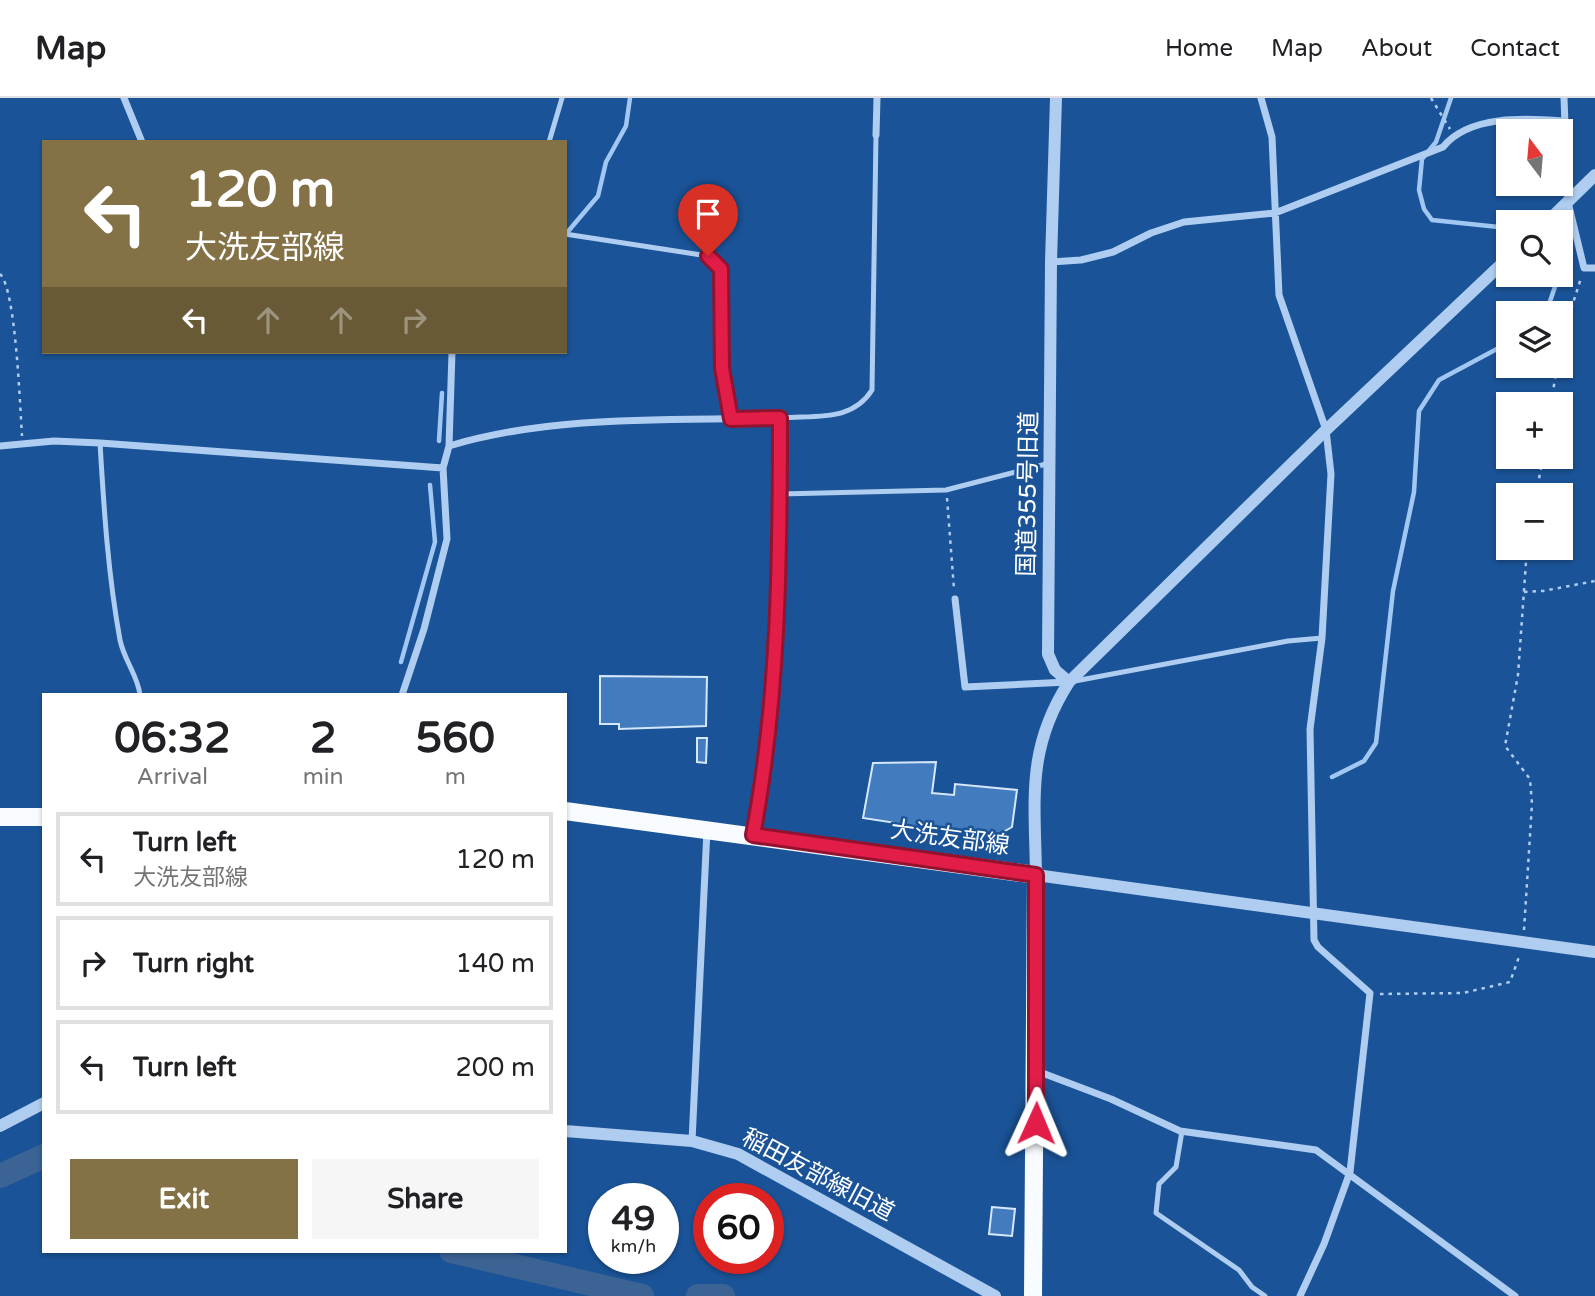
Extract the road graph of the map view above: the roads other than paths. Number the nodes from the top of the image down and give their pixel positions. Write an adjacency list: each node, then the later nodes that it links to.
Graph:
1 (124, 98): 10 (street)
2 (562, 98): 11 (lane)
3 (877, 98): 9 (street)
4 (1056, 98): 18 (street, 国道355号旧道)
5 (1261, 98): 16 (street)
6 (1564, 98): 7 (street)
7 (1563, 119)
8 (1496, 123): 16 (street)
9 (876, 135): 22 (lane)
10 (141, 140)
11 (550, 140)
12 (1595, 175): 14 (street)
13 (1568, 196): 14 (street)
14 (1568, 202): 15 (street); 19 (street)
15 (1559, 210)
16 (1275, 213): 18 (street); 24 (street)
17 (567, 234): 23 (lane)
18 (1051, 262): 28 (street, 国道355号旧道)
19 (1595, 268)
20 (1496, 269): 24 (street)
21 (453, 354): 27 (street)
22 (780, 418): 23 (street); 30 (street)
23 (731, 419): 27 (street)
24 (1326, 430): 32 (street); 33 (street)
25 (100, 443): 26 (street); 29 (street); 34 (lane)
26 (0, 446)
27 (449, 446): 29 (street)
28 (1050, 463): 30 (lane); 33 (street, 国道355号旧道)
29 (443, 468): 35 (street)
30 (780, 494): 40 (street)
31 (955, 600): 33 (street)
32 (1322, 638): 33 (lane); 42 (street)
33 (1069, 682): 41 (street)
34 (140, 693)
35 (403, 693)
36 (567, 811): 39 (main road, 大洗友部線)
37 (0, 817): 38 (main road)
38 (42, 817)
39 (707, 830): 40 (main road, 大洗友部線); 49 (street)
40 (753, 835): 41 (main road, 大洗友部線)
41 (1036, 875): 42 (street); 44 (main road, 大洗友部線)
42 (1314, 913): 43 (street); 50 (street)
43 (1595, 952)
44 (1037, 1071): 48 (street); 52 (main road, 大洗友部線)
45 (42, 1104): 46 (street)
46 (0, 1126)
47 (567, 1131): 49 (street, 稲田友部線旧道)
48 (1182, 1131): 50 (street); 53 (lane)
49 (692, 1141): 51 (street, 稲田友部線旧道)
50 (1350, 1172): 54 (street); 55 (street)
51 (996, 1296)
52 (1033, 1296)
53 (1265, 1296)
54 (1300, 1296)
55 (1515, 1296)

